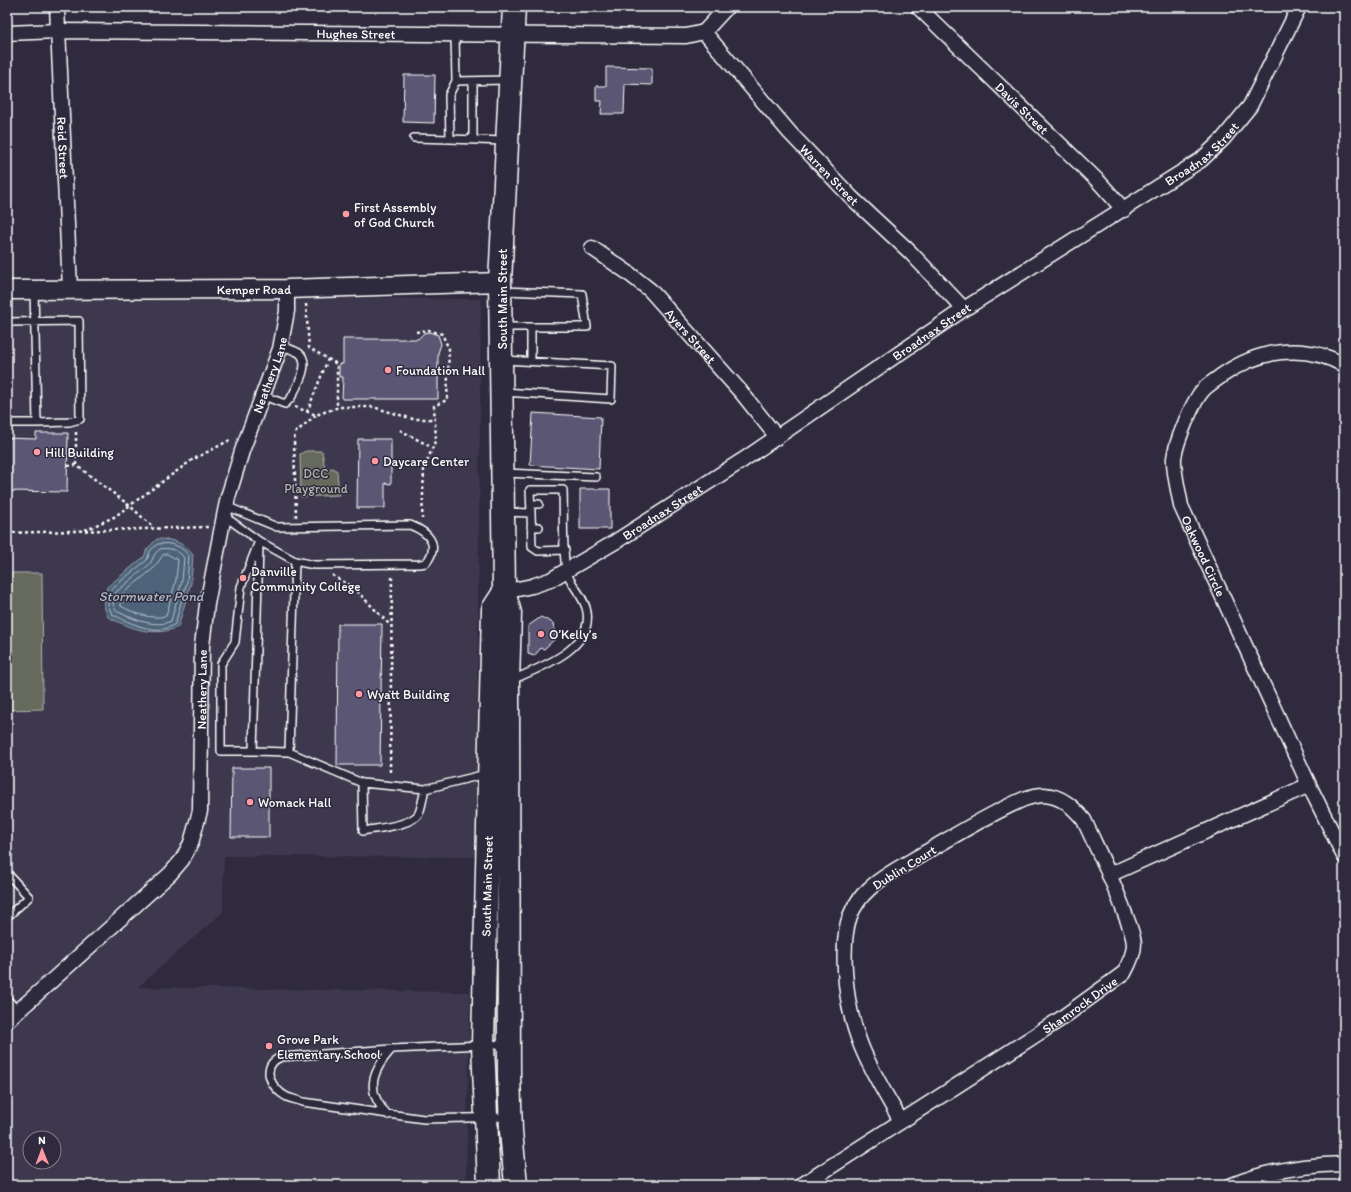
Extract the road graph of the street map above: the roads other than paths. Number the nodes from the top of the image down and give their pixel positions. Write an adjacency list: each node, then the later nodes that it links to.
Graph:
1 (57, 7): 6 (street, Reid Street)
2 (514, 7): 10 (main road, South Main Street)
3 (727, 7): 7 (street)
4 (918, 7): 18 (street, Davis Street)
5 (1299, 7): 18 (street, Broadnax Street)
6 (58, 31): 8 (street, Hughes Street); 9 (street, Hughes Street); 21 (street, Reid Street)
7 (704, 32): 10 (street, Hughes Street); 25 (street, Warren Street)
8 (7, 33)
9 (455, 36): 10 (street, Hughes Street); 12 (lane)
10 (512, 36): 11 (main road, South Main Street)
11 (509, 80): 13 (lane); 17 (main road, South Main Street)
12 (456, 81): 13 (lane); 15 (lane)
13 (473, 82): 16 (lane)
14 (414, 138): 15 (lane)
15 (450, 139): 16 (lane)
16 (472, 140): 17 (lane)
17 (506, 141): 20 (main road, South Main Street)
18 (1124, 210): 25 (street, Broadnax Street)
19 (592, 248): 38 (street, Ayers Street)
20 (500, 286): 22 (street, Kemper Road); 28 (main road, South Main Street); 29 (lane)
21 (70, 289): 22 (street, Kemper Road); 24 (street, Kemper Road)
22 (296, 289): 30 (street, Neathery Lane)
23 (7, 290): 24 (street, Kemper Road)
24 (34, 290): 27 (lane)
25 (964, 309): 38 (street, Broadnax Street)
26 (7, 322): 27 (lane)
27 (34, 322): 37 (lane); 37 (lane)
28 (501, 327): 29 (lane); 31 (main road, South Main Street)
29 (531, 327): 32 (lane)
30 (281, 345): 35 (street, Neathery Lane); 35 (lane)
31 (501, 359): 32 (lane); 34 (main road, South Main Street)
32 (531, 361): 34 (lane)
33 (1344, 365): 62 (street, Oakwood Circle)
34 (502, 392): 39 (main road, South Main Street)
35 (264, 396): 47 (street, Neathery Lane)
36 (7, 423): 37 (lane)
37 (37, 423)
38 (777, 437): 55 (street, Broadnax Street)
39 (503, 473): 40 (lane); 45 (main road, South Main Street)
40 (596, 477)
41 (530, 504): 42 (lane); 44 (lane); 46 (lane)
42 (539, 504)
43 (555, 504): 44 (lane)
44 (564, 504): 51 (lane)
45 (503, 512): 46 (lane); 56 (main road, South Main Street)
46 (531, 513): 48 (lane)
47 (224, 516): 52 (lane); 54 (lane); 69 (street, Neathery Lane)
48 (531, 527): 49 (lane); 53 (lane)
49 (539, 527)
50 (555, 527): 51 (lane)
51 (564, 527): 53 (lane)
52 (259, 541): 54 (lane); 58 (lane); 58 (lane)
53 (565, 550): 55 (lane)
54 (295, 561): 59 (lane)
55 (566, 570): 56 (street, Broadnax Street); 57 (lane)
56 (504, 592): 57 (main road, South Main Street); 60 (main road, South Main Street)
57 (508, 682): 71 (main road, South Main Street)
58 (253, 751): 59 (lane)
59 (289, 752): 61 (lane)
60 (489, 774): 63 (lane); 72 (main road, South Main Street)
61 (362, 782): 63 (lane); 63 (lane)
62 (1309, 785): 64 (street, Oakwood Circle); 66 (street)
63 (425, 789)
64 (1344, 856)
65 (7, 872): 67 (lane)
66 (1109, 875): 77 (street, Shamrock Drive); 77 (street, Dublin Court)
67 (7, 917)
68 (7, 999): 69 (lane)
69 (18, 1011): 70 (street, Neathery Lane)
70 (7, 1021)
71 (509, 1044): 72 (lane); 75 (main road, South Main Street)
72 (483, 1045): 73 (lane); 76 (main road, South Main Street)
73 (392, 1049): 74 (lane); 74 (lane)
74 (389, 1116): 76 (lane)
75 (510, 1117): 76 (lane); 80 (main road, South Main Street)
76 (485, 1118): 79 (main road, South Main Street)
77 (901, 1121): 81 (street, Shamrock Drive)
78 (1344, 1164): 82 (street)
79 (488, 1185)
80 (516, 1185)
81 (802, 1185)
82 (1232, 1185)

